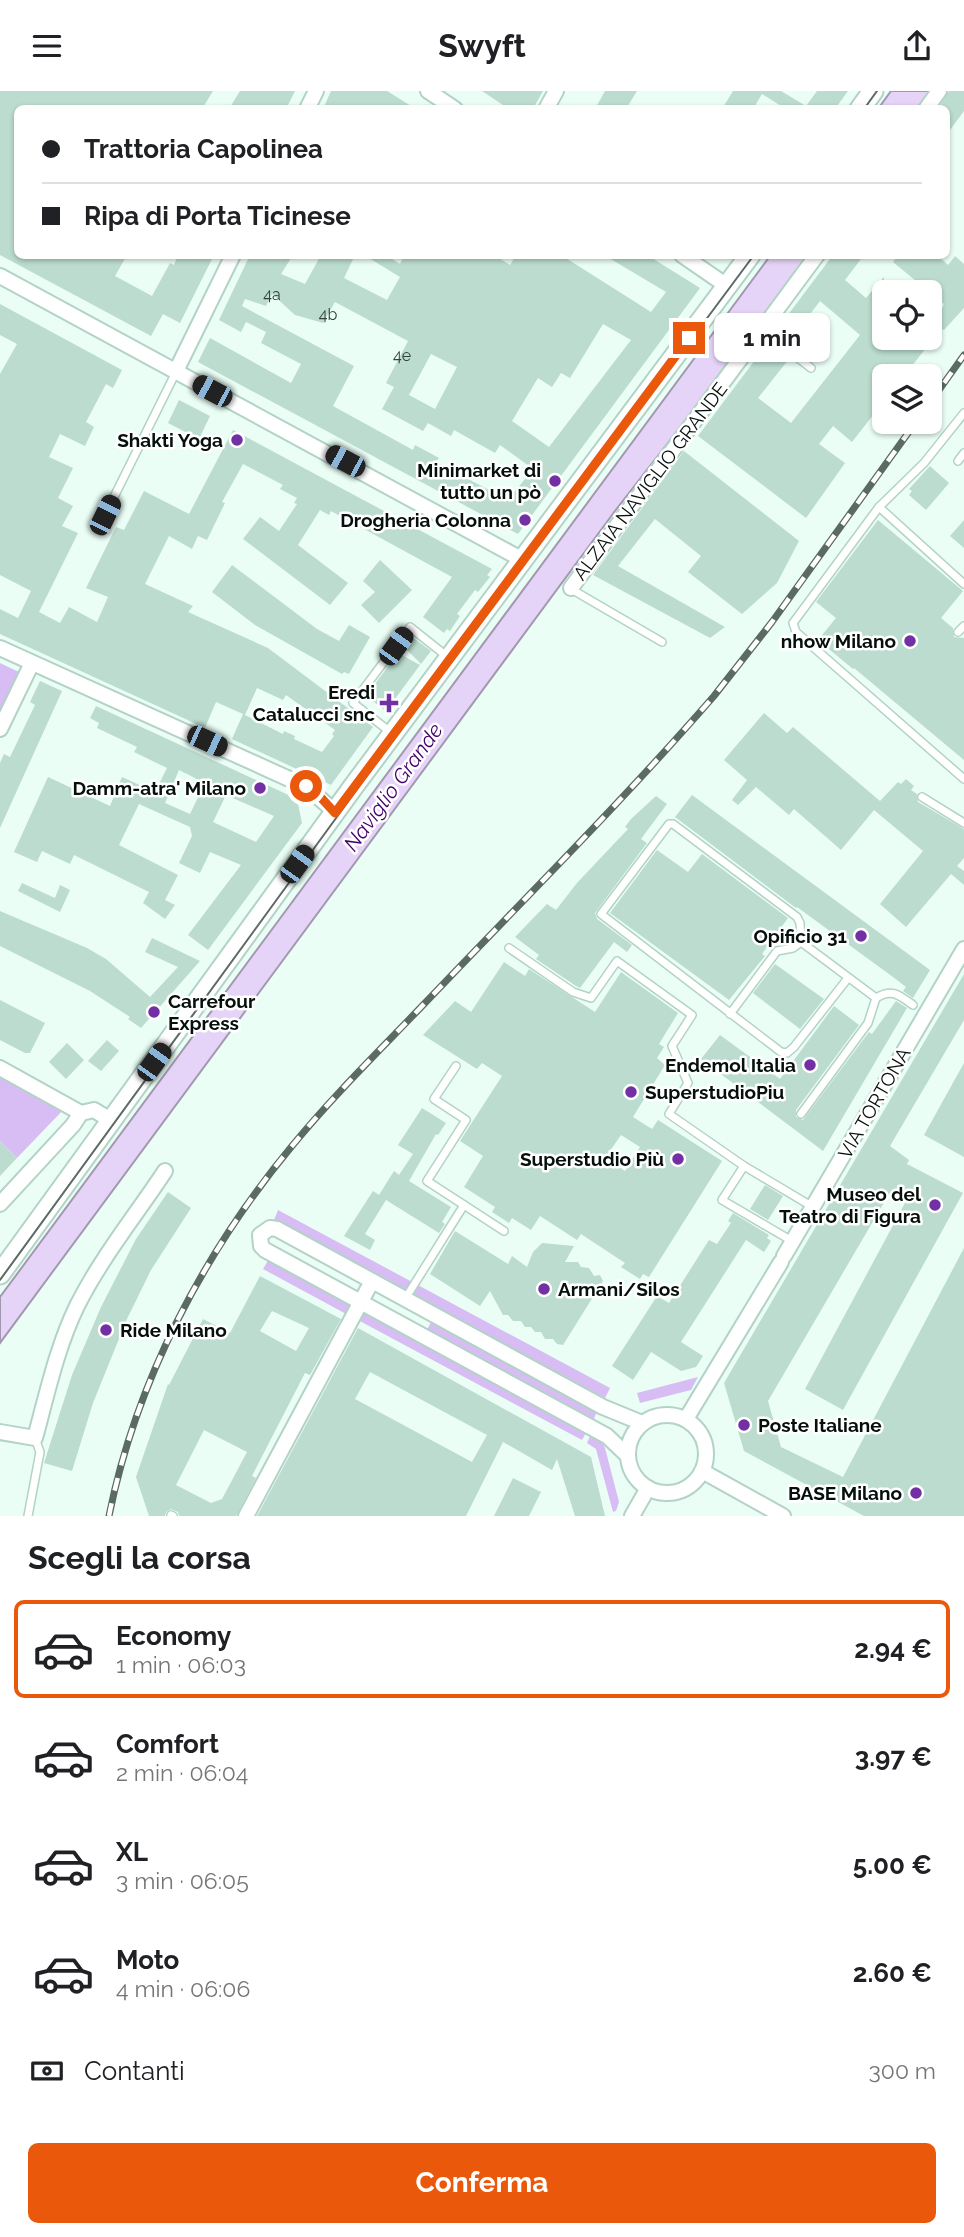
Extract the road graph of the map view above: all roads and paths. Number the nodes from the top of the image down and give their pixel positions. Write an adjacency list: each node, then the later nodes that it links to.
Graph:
1 (428, 91): 2 (street)
2 (449, 105)
3 (231, 259): 11 (street)
4 (688, 259): 8 (street)
5 (747, 259): 8 (street)
6 (814, 259): 9 (street, ALZAIA NAVIGLIO GRANDE)
7 (0, 276): 11 (street)
8 (727, 286): 17 (street)
9 (762, 330): 10 (lane); 19 (street, ALZAIA NAVIGLIO GRANDE)
10 (811, 368)
11 (176, 371): 16 (lane); 17 (street)
12 (964, 413): 15 (lane)
13 (964, 453): 14 (lane)
14 (958, 461)
15 (879, 507): 18 (lane); 28 (lane)
16 (105, 515)
17 (523, 559): 24 (street)
18 (964, 584)
19 (571, 588): 22 (lane, ALZAIA NAVIGLIO GRANDE)
20 (964, 626): 21 (lane)
21 (958, 632)
22 (662, 642)
23 (0, 648): 25 (street)
24 (450, 658): 27 (street); 27 (lane)
25 (32, 663): 26 (street); 30 (street)
26 (0, 729)
27 (393, 734): 30 (street)
28 (964, 779)
29 (922, 797): 31 (lane)
30 (335, 813): 43 (street)
31 (964, 823)
32 (801, 942): 35 (lane); 38 (lane); 38 (lane)
33 (509, 948): 44 (lane)
34 (964, 949): 48 (street, VIA TORTONA)
35 (848, 978): 36 (lane); 38 (lane)
36 (876, 998): 37 (lane); 42 (lane)
37 (913, 1005)
38 (730, 1014)
39 (456, 1066): 47 (lane)
40 (0, 1068): 41 (street)
41 (81, 1113): 43 (street); 46 (street)
42 (801, 1114)
43 (112, 1121): 51 (street)
44 (744, 1165): 48 (lane); 50 (lane)
45 (165, 1171): 58 (street)
46 (0, 1204)
47 (464, 1205): 49 (lane); 53 (lane)
48 (813, 1207): 50 (street, VIA TORTONA)
49 (504, 1231)
50 (792, 1241): 55 (street, VIA TORTONA)
51 (0, 1274)
52 (372, 1281): 53 (street); 54 (street); 54 (street)
53 (405, 1299): 56 (street)
54 (361, 1303): 59 (street); 63 (street)
55 (686, 1419): 56 (street); 60 (street)
56 (642, 1423): 59 (street)
57 (0, 1432): 58 (street)
58 (34, 1438): 62 (lane)
59 (628, 1456): 61 (street)
60 (702, 1471): 61 (street); 65 (street)
61 (648, 1488): 64 (street)
62 (28, 1516)
63 (246, 1516)
64 (632, 1516)
65 (783, 1516)

